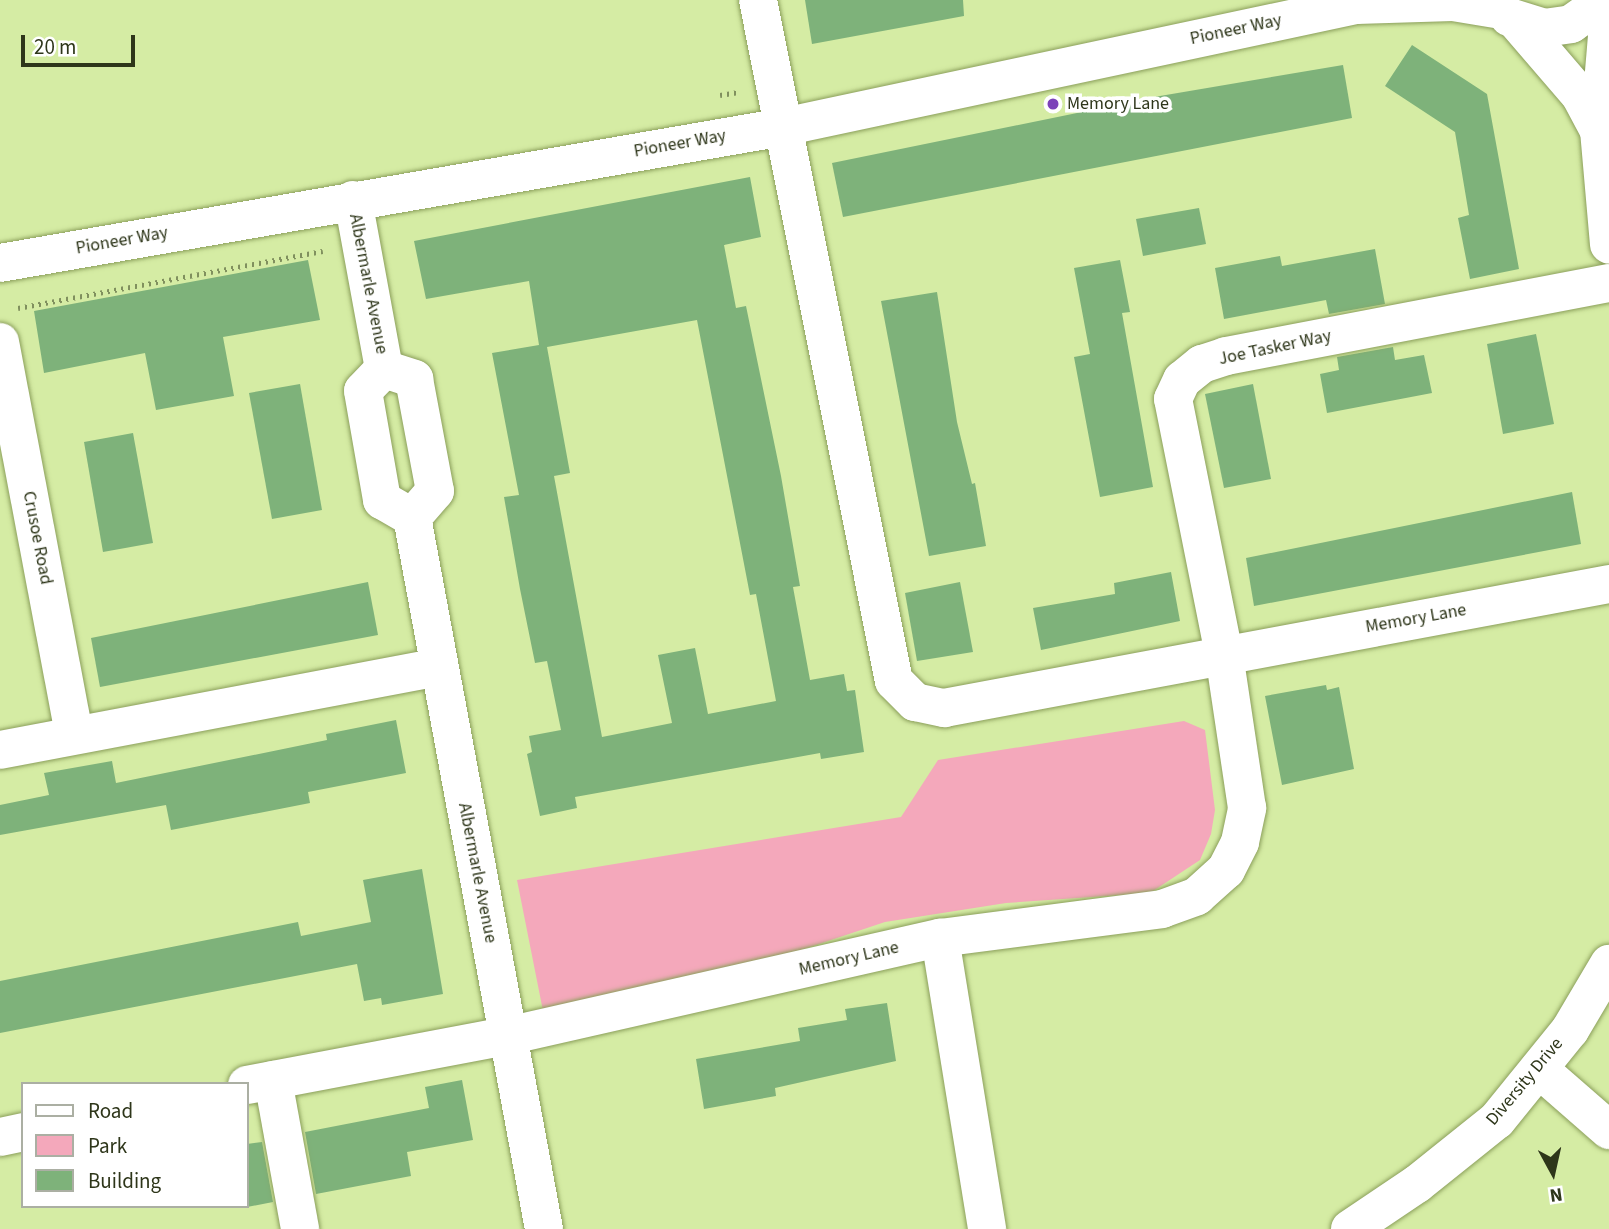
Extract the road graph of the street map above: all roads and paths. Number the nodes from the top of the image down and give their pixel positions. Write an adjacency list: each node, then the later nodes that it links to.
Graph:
1 (758, 0): 6 (street, Memory Lane)
2 (1605, 0): 4 (street, Pioneer Way)
3 (1360, 2): 4 (street, Pioneer Way); 6 (street, Pioneer Way)
4 (1501, 10): 7 (street)
5 (1609, 12): 7 (street)
6 (783, 127): 8 (street, Pioneer Way); 16 (street, Memory Lane)
7 (1599, 130): 9 (street)
8 (353, 200): 10 (street, Pioneer Way); 13 (street, Albermarle Avenue)
9 (1609, 245)
10 (0, 263)
11 (1609, 282): 16 (street, Joe Tasker Way)
12 (0, 342): 18 (street, Crusoe Road)
13 (384, 369): 14 (street, Albermarle Avenue); 14 (street, Albermarle Avenue)
14 (411, 517): 17 (street, Albermarle Avenue)
15 (1609, 584): 16 (street, Memory Lane)
16 (1224, 654): 20 (street, Memory Lane)
17 (438, 667): 18 (street); 22 (street, Albermarle Avenue)
18 (74, 734): 19 (street)
19 (0, 750)
20 (940, 938): 22 (street, Memory Lane); 30 (street)
21 (1609, 964): 23 (street, Diversity Drive)
22 (507, 1036): 24 (street, Memory Lane); 29 (street, Albermarle Avenue)
23 (1539, 1069): 25 (street); 31 (street, Diversity Drive)
24 (260, 1082): 28 (street)
25 (1609, 1130)
26 (21, 1132): 27 (street)
27 (0, 1137)
28 (300, 1229)
29 (544, 1229)
30 (988, 1229)
31 (1350, 1229)

